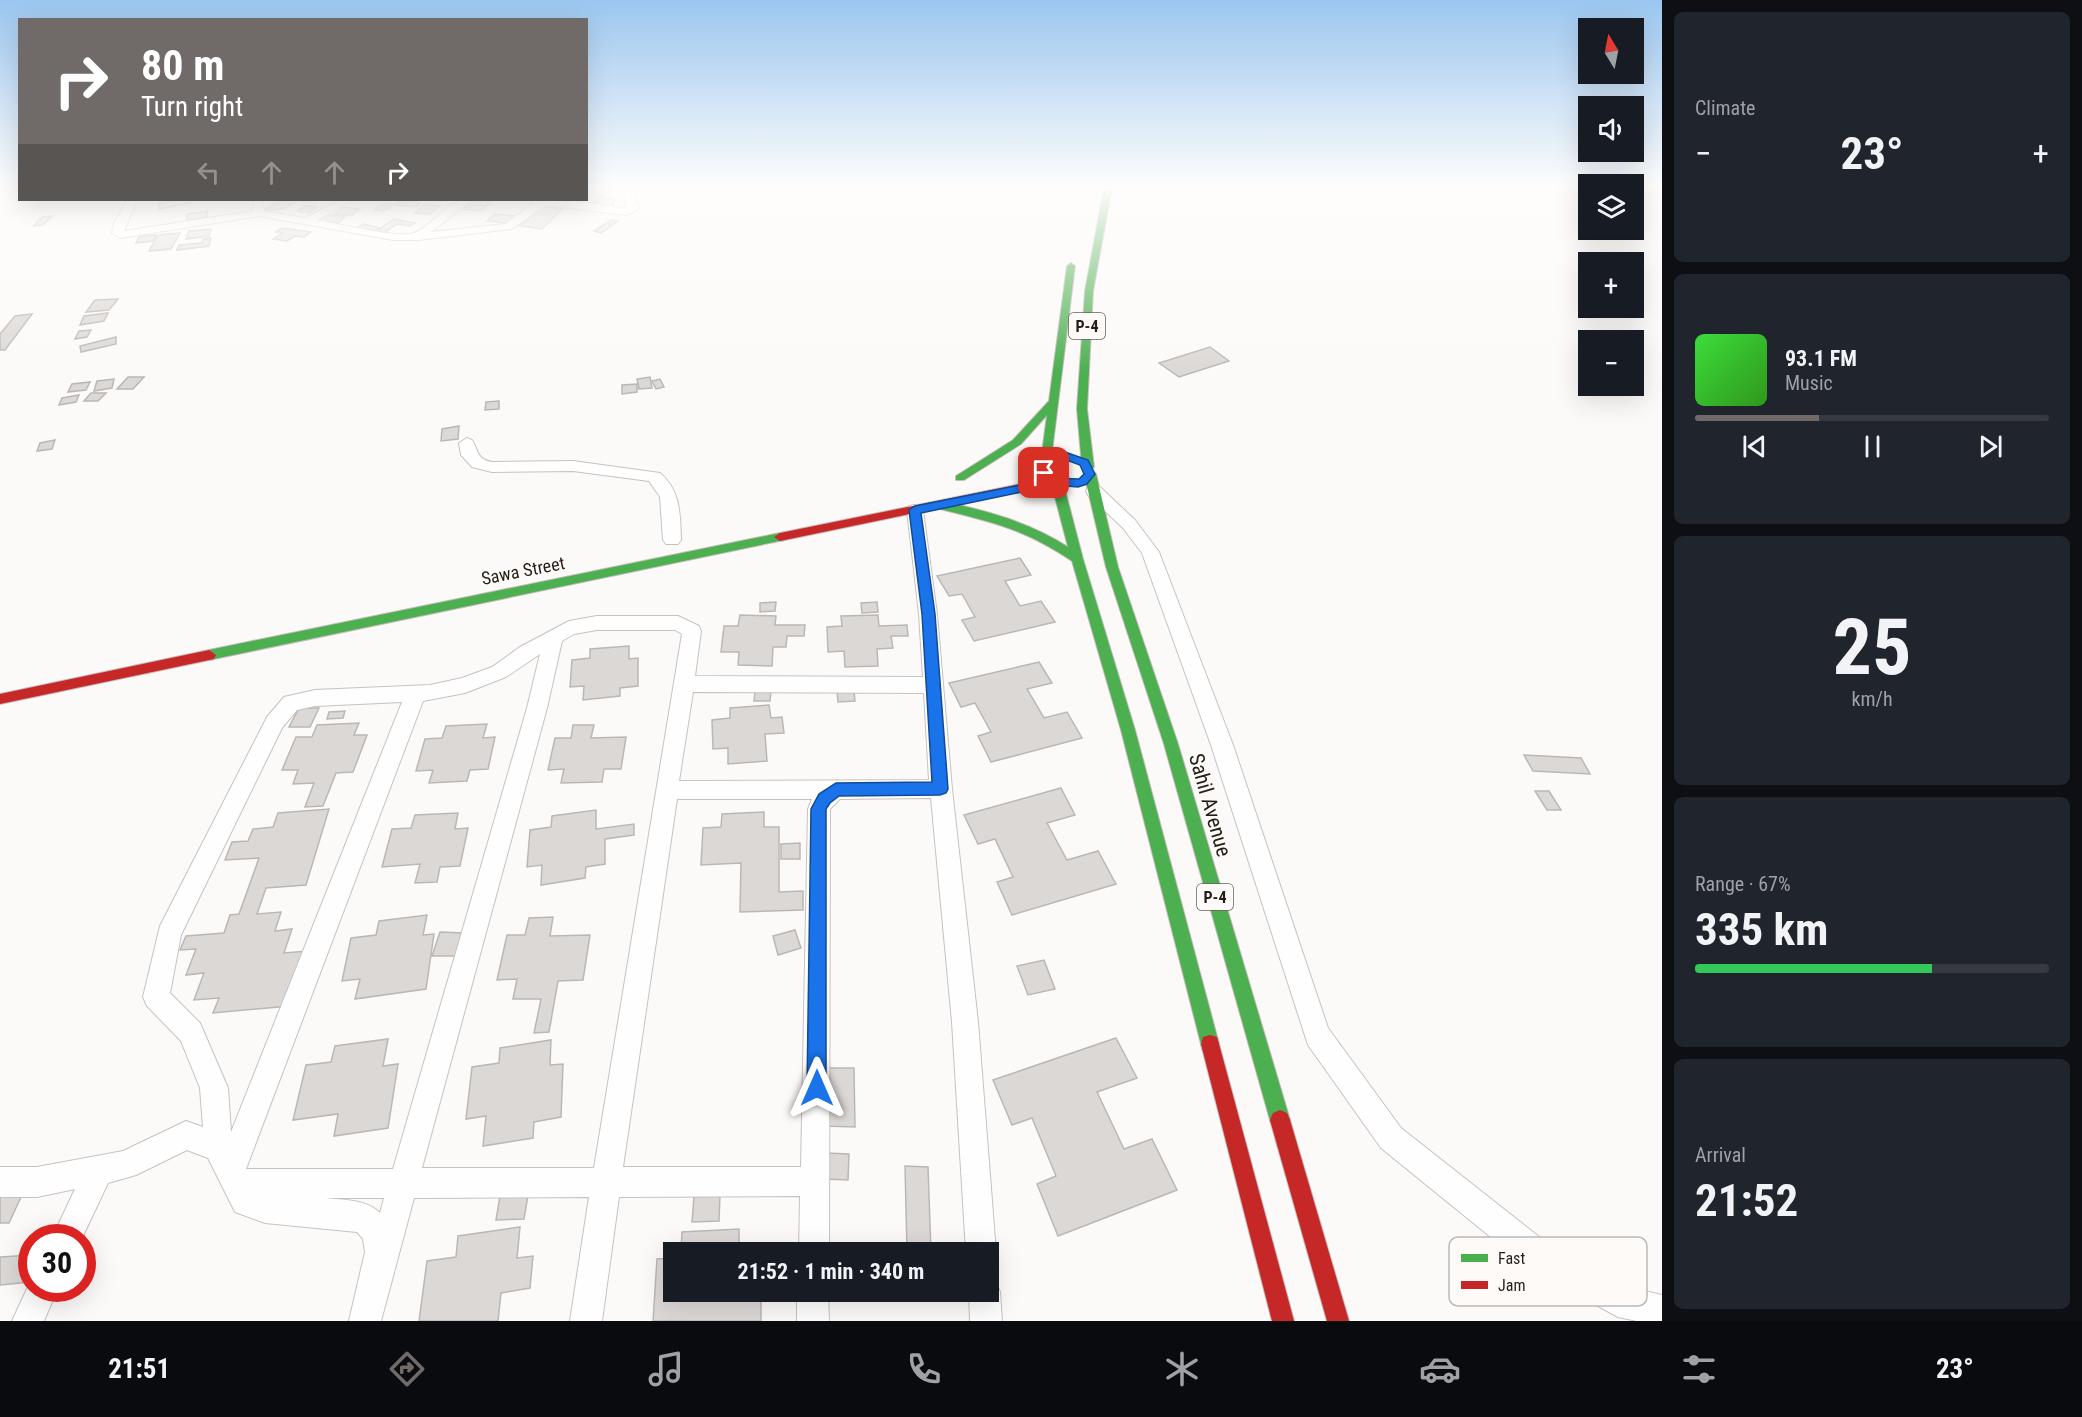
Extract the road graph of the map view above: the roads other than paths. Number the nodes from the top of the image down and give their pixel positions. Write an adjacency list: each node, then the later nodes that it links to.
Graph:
1 (1073, 250): 3 (main road, P-4)
2 (1097, 250): 4 (main road, Sahil Avenue / P-4)
3 (1071, 266): 4 (main road); 5 (main road, P-4)
4 (1093, 269): 6 (main road, Sahil Avenue / P-4)
5 (1057, 376): 6 (main road); 7 (main road, P-4)
6 (1084, 379): 11 (main road, Sahil Avenue / P-4)
7 (1054, 400): 9 (main road, P-4); 10 (main road)
8 (467, 443): 15 (street)
9 (1050, 460): 11 (main road); 12 (main road)
10 (991, 473)
11 (1084, 480): 12 (main road, Sawa Street); 32 (street); 47 (main road, Sahil Avenue / P-4)
12 (1056, 482): 13 (main road, Sawa Street); 16 (main road, P-4)
13 (940, 505): 14 (main road, Sawa Street); 16 (main road)
14 (915, 510): 19 (street); 21 (main road, Sawa Street)
15 (672, 540)
16 (1077, 559): 46 (main road, P-4)
17 (553, 639): 18 (street); 20 (street); 30 (street)
18 (684, 684): 19 (street); 23 (street)
19 (933, 685): 22 (street)
20 (416, 693): 25 (street); 25 (street)
21 (0, 699)
22 (940, 789): 24 (street); 34 (street)
23 (667, 790): 24 (street); 29 (street)
24 (836, 790): 27 (street)
25 (228, 1167): 26 (street); 30 (street); 35 (street)
26 (99, 1170): 28 (street); 31 (street)
27 (816, 1181): 29 (street); 33 (street)
28 (0, 1182)
29 (606, 1182): 30 (street); 43 (street)
30 (403, 1183): 35 (street)
31 (74, 1224)
32 (1515, 1237)
33 (814, 1242)
34 (980, 1242)
35 (375, 1282): 42 (street)
36 (37, 1302): 41 (street)
37 (813, 1302): 44 (street)
38 (985, 1302): 45 (street)
39 (1640, 1306): 40 (street)
40 (1662, 1311)
41 (28, 1321)
42 (365, 1321)
43 (586, 1321)
44 (813, 1321)
45 (986, 1321)
46 (1283, 1321)
47 (1338, 1321)

